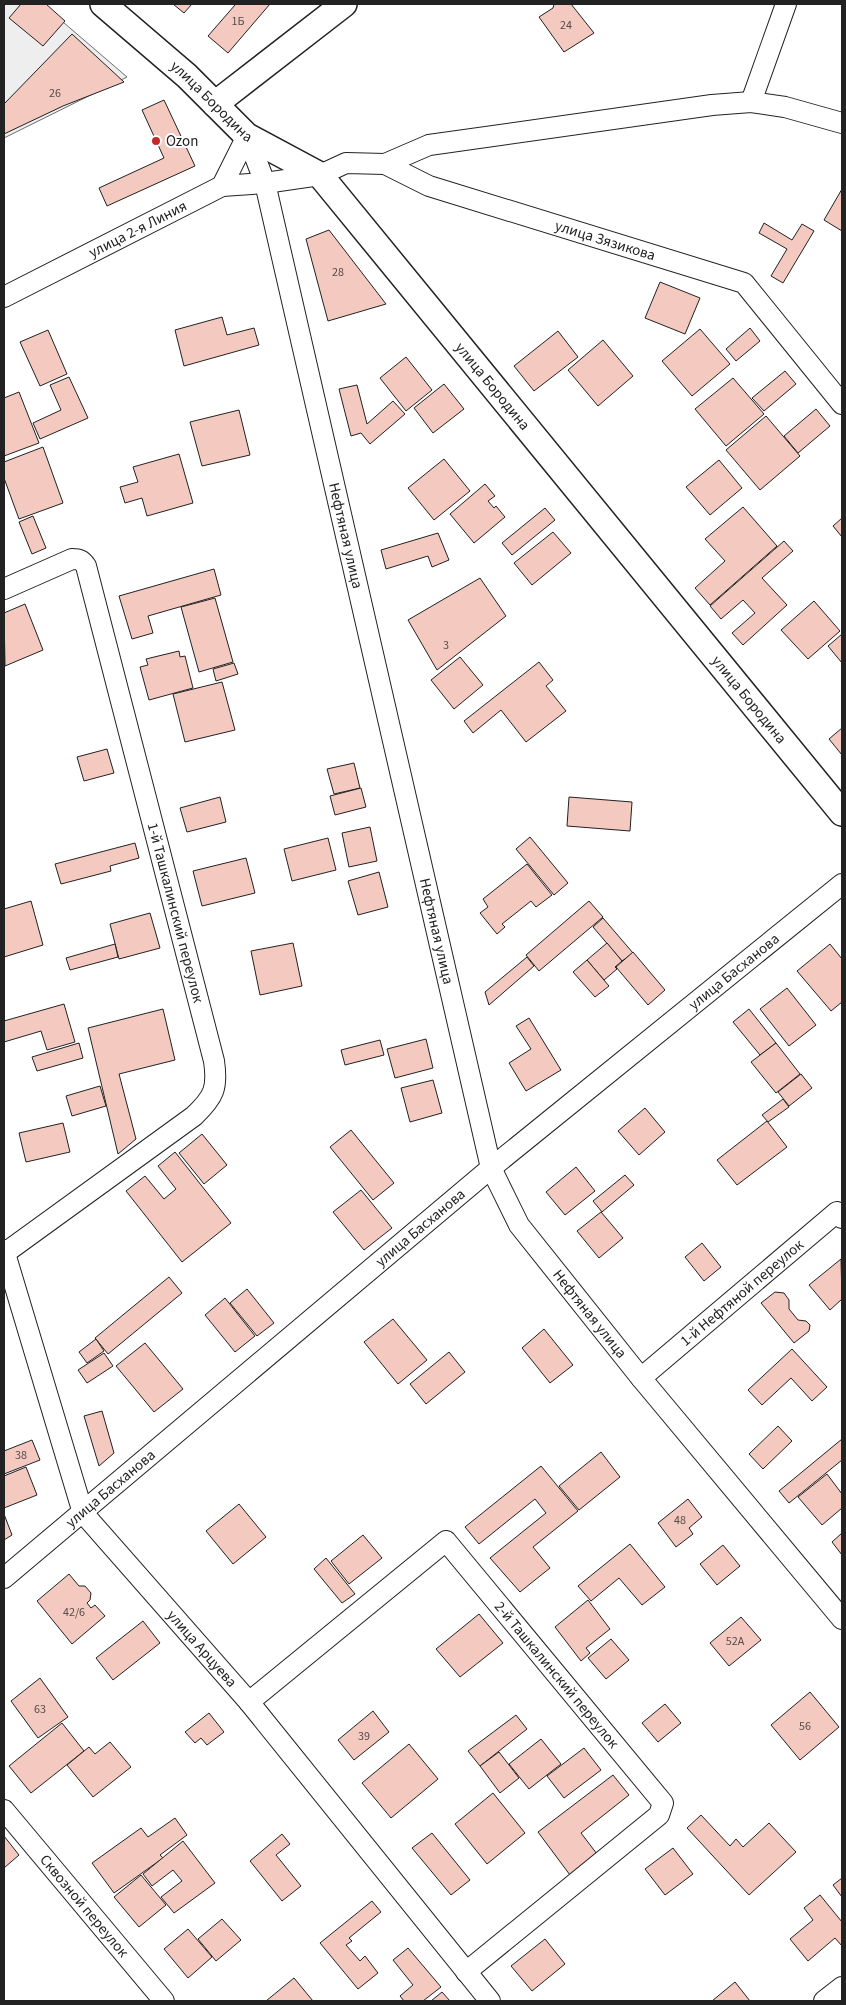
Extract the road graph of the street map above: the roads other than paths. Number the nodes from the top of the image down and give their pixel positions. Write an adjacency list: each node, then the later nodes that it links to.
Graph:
1 (102, 4): 5 (street, улица Бородина)
2 (344, 4): 5 (street)
3 (786, 4): 4 (street)
4 (751, 102): 6 (street); 8 (street)
5 (215, 104): 7 (street, улица Бородина)
6 (842, 123)
7 (247, 136): 9 (street, улица Бородина); 10 (street, Нефтяная улица); 11 (street)
8 (385, 164): 9 (street, улица Зязикова); 13 (street, улица Зязикова)
9 (320, 175): 10 (street, улица Зязикова); 15 (street, улица Бородина)
10 (265, 183): 11 (street, улица Зязикова); 17 (street, Нефтяная улица)
11 (222, 186): 12 (street, улица 2-я Линия)
12 (4, 297)
13 (842, 404)
14 (4, 588): 19 (street, 1-й Ташкалинский переулок)
15 (842, 812)
16 (842, 884): 17 (street, улица Басханова)
17 (491, 1168): 20 (street, Нефтяная улица); 21 (street, улица Басханова)
18 (842, 1218): 20 (street, 1-й Нефтяной переулок)
19 (4, 1251): 21 (street, улица Арцуева)
20 (641, 1378): 23 (street, Нефтяная улица)
21 (83, 1513): 22 (street, улица Басханова); 24 (street, улица Арцуева)
22 (4, 1578)
23 (842, 1619)
24 (249, 1702): 26 (street, улица Арцуева); 26 (street, 2-й Ташкалинский переулок)
25 (4, 1810): 28 (street, Сквозной переулок)
26 (466, 1972): 29 (street, улица Арцуева)
27 (842, 1987): 30 (street)
28 (164, 2001)
29 (490, 2001)
30 (824, 2001)

